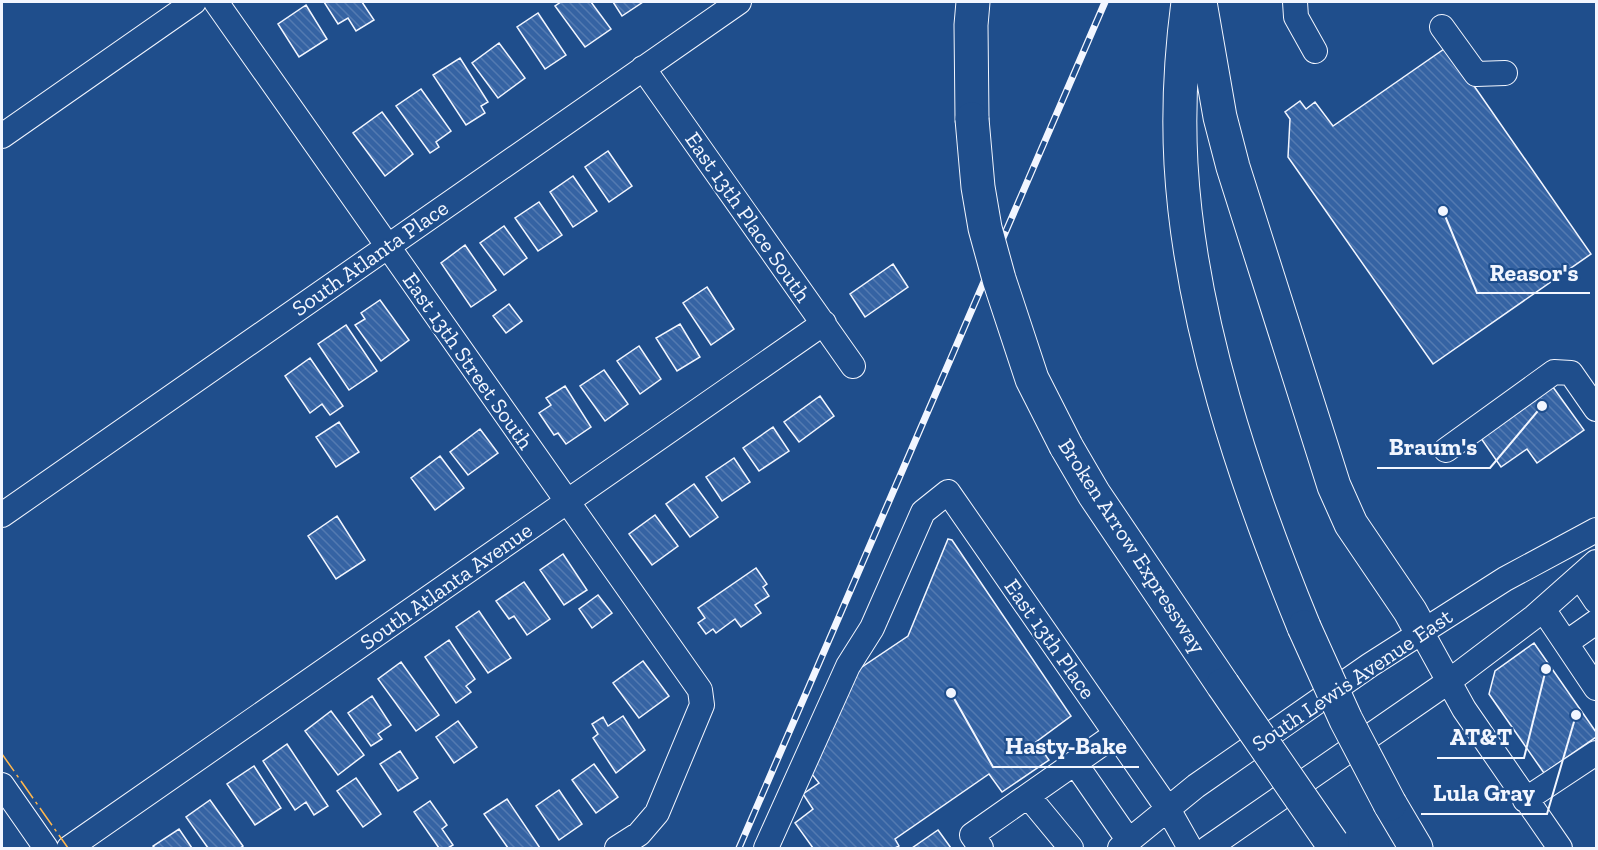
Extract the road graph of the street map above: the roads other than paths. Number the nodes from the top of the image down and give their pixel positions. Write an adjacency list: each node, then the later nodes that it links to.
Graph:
1 (194, 2): 12 (street)
2 (216, 2): 13 (street, East 13th Street South)
3 (739, 2): 10 (street, South Atlanta Place)
4 (1188, 2): 46 (highway, bridge)
5 (1200, 2): 25 (highway)
6 (1296, 2): 9 (street)
7 (970, 9): 37 (highway, Broken Arrow Expressway, bridge)
8 (1442, 27): 11 (street)
9 (1315, 51)
10 (643, 68): 13 (street, South Atlanta Place); 14 (street, East 13th Place South)
11 (1505, 73)
12 (2, 136)
13 (388, 246): 18 (street, East 13th Street South); 19 (street, South Atlanta Place)
14 (824, 323): 15 (street, East 13th Place South); 18 (street, South Atlanta Avenue)
15 (853, 366)
16 (1596, 409): 17 (street)
17 (1446, 450)
18 (567, 502): 39 (street, South Atlanta Avenue); 40 (street, East 13th Street South)
19 (2, 515)
20 (1596, 530): 25 (street, South Lewis Avenue East)
21 (1588, 569): 22 (street); 23 (street)
22 (1596, 601)
23 (1543, 609): 26 (street); 27 (street)
24 (1596, 622): 26 (street)
25 (1421, 631): 27 (street); 35 (street, South Lewis Avenue East)
26 (1566, 643): 28 (street)
27 (1448, 682): 34 (street); 45 (street)
28 (1596, 688)
29 (1116, 734): 31 (street); 35 (street, East 13th Place); 41 (street, East 13th Place)
30 (1596, 753): 34 (street)
31 (1075, 763): 33 (street); 36 (street)
32 (2, 785): 38 (street)
33 (1028, 796): 42 (street); 43 (street)
34 (1526, 800): 47 (street)
35 (1168, 809): 36 (street, South Lewis Avenue East); 44 (street, East 13th Place)
36 (1124, 845)
37 (1334, 846)
38 (46, 849)
39 (69, 849)
40 (617, 849)
41 (766, 849)
42 (981, 849)
43 (1071, 849)
44 (1190, 849)
45 (1208, 849)
46 (1416, 849)
47 (1560, 849)

